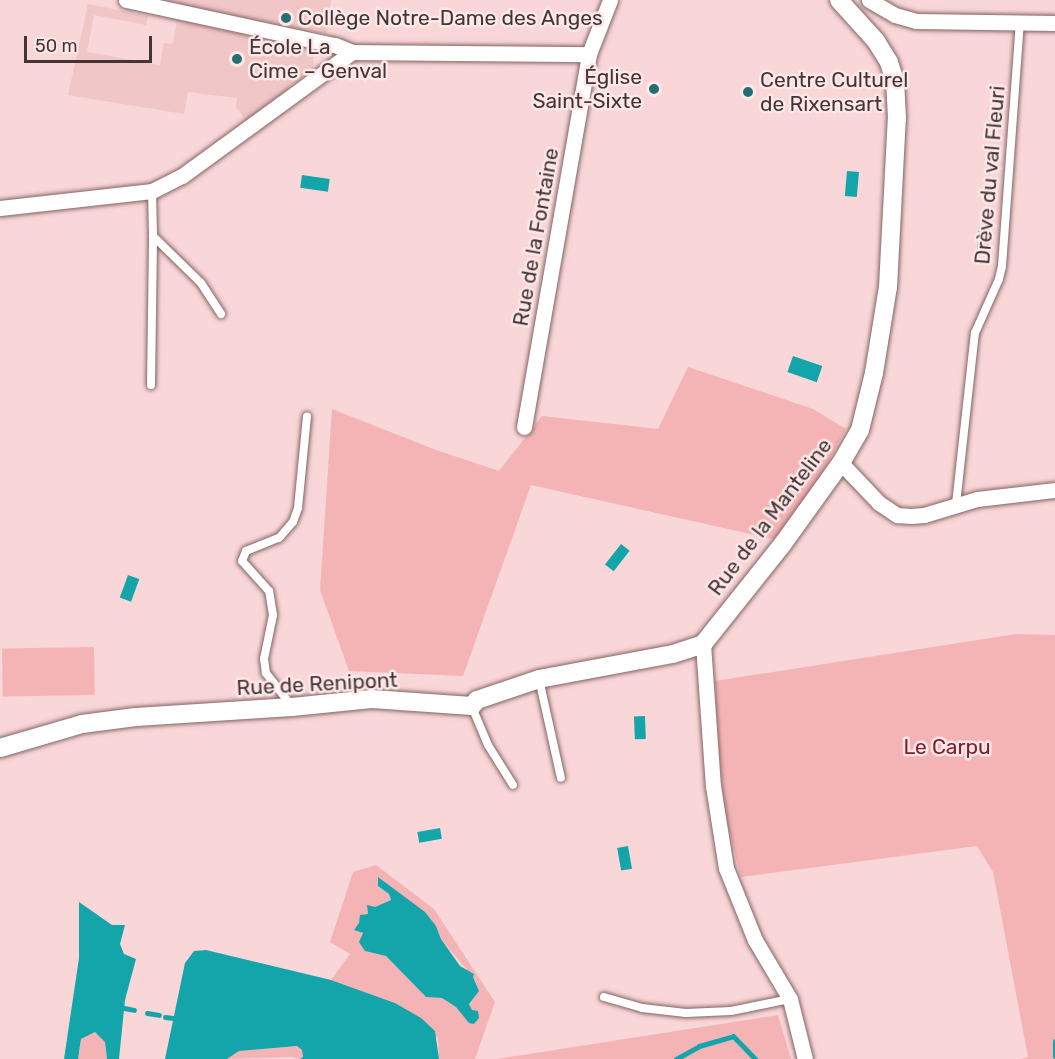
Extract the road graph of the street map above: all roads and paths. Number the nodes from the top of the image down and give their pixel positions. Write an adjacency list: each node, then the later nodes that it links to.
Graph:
1 (126, 0): 7 (street)
2 (610, 0): 8 (street, Rue de la Fontaine)
3 (839, 0): 16 (street, Rue de la Manteline)
4 (869, 0): 5 (street)
5 (1020, 22): 6 (street); 18 (lane, Drève du val Fleuri)
6 (1055, 23)
7 (352, 52): 8 (street); 9 (street)
8 (589, 54): 15 (street, Rue de la Fontaine)
9 (152, 191): 10 (street); 11 (lane)
10 (0, 208)
11 (153, 236): 12 (lane); 13 (lane)
12 (221, 314)
13 (151, 385)
14 (307, 416): 22 (lane)
15 (524, 427)
16 (841, 463): 18 (street); 19 (street, Rue de la Manteline)
17 (1055, 490): 18 (street)
18 (956, 504)
19 (703, 644): 20 (street); 27 (street)
20 (539, 680): 21 (street); 24 (lane)
21 (472, 706): 22 (street, Rue de Renipont); 25 (lane)
22 (292, 707): 23 (street, Rue de Renipont)
23 (0, 748)
24 (561, 778)
25 (513, 785)
26 (604, 997): 27 (lane)
27 (790, 999): 28 (street)
28 (805, 1059)

